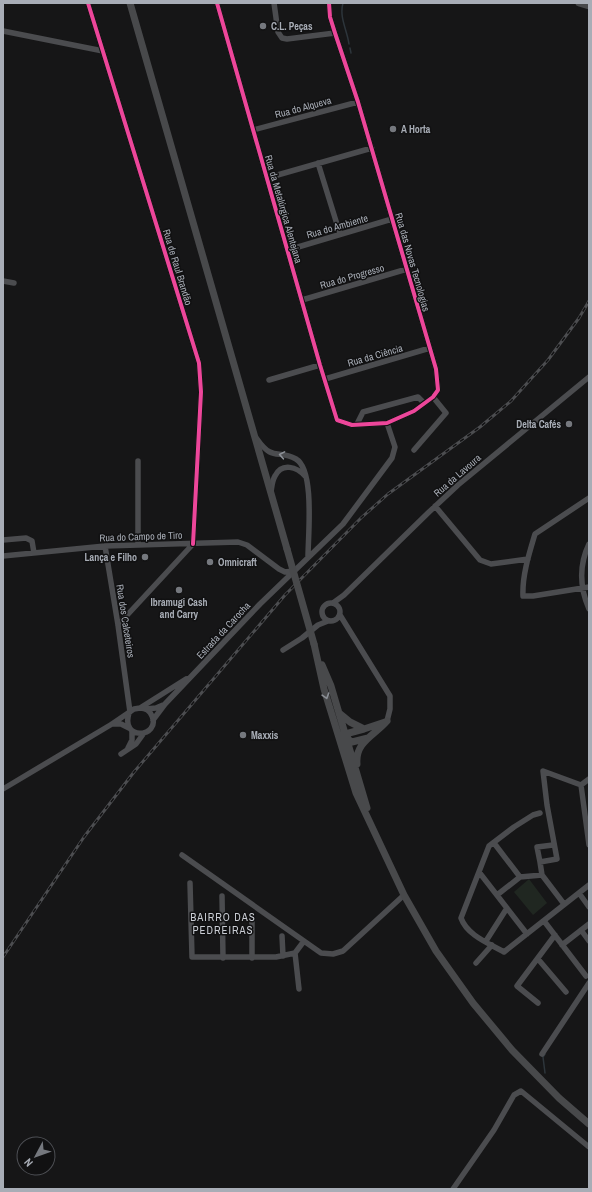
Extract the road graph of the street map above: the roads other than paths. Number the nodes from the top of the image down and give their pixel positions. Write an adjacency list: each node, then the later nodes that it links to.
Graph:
1 (88, 3): 10 (street, Rua de Raul Brandão)
2 (130, 3): 32 (main road)
3 (217, 3): 12 (street, Rua da Metalúrgica Alentejana)
4 (274, 3): 9 (street)
5 (329, 3): 9 (street, Rua das Novas Tecnologias)
6 (579, 3): 7 (main road)
7 (589, 6)
8 (3, 31): 10 (street)
9 (335, 33): 11 (street, Rua das Novas Tecnologias)
10 (103, 51): 40 (street, Rua de Raul Brandão)
11 (358, 102): 12 (street, Rua do Alqueva); 13 (street, Rua das Novas Tecnologias)
12 (253, 130): 15 (street, Rua da Metalúrgica Alentejana)
13 (372, 148): 14 (street); 16 (street, Rua das Novas Tecnologias)
14 (318, 163): 15 (street); 17 (street)
15 (266, 178): 18 (street, Rua da Metalúrgica Alentejana)
16 (392, 219): 17 (street, Rua do Ambiente); 19 (street, Rua das Novas Tecnologias)
17 (340, 234): 18 (street, Rua do Ambiente)
18 (288, 250): 22 (street, Rua da Metalúrgica Alentejana)
19 (407, 269): 22 (street, Rua do Progresso); 23 (street, Rua das Novas Tecnologias)
20 (3, 281): 21 (street)
21 (14, 284)
22 (302, 300): 24 (street, Rua da Metalúrgica Alentejana)
23 (430, 348): 26 (street, Rua da Ciência); 28 (street, Rua das Novas Tecnologias)
24 (320, 365): 26 (street, Rua da Metalúrgica Alentejana); 27 (street)
25 (589, 377): 38 (street, Rua da Lavoura)
26 (324, 379): 31 (street, Rua da Metalúrgica Alentejana)
27 (269, 380)
28 (433, 397): 29 (street); 33 (street)
29 (424, 403): 30 (street); 31 (street)
30 (387, 423): 31 (street); 46 (street, Estrada da Carocha)
31 (357, 424)
32 (254, 435): 35 (street, one-way to 32); 36 (main road)
33 (414, 450)
34 (138, 461): 42 (street)
35 (306, 478): 36 (street); 46 (street)
36 (271, 494): 62 (main road, bridge)
37 (589, 498): 47 (street)
38 (435, 506): 47 (street); 51 (street, Rua da Lavoura)
39 (3, 540): 44 (street)
40 (193, 544): 42 (street, Rua do Campo de Tiro); 48 (street, Rua do Campo de Tiro); 59 (street)
41 (589, 544): 50 (street)
42 (138, 545): 43 (street, Rua do Campo de Tiro)
43 (105, 546): 44 (street, Rua do Campo de Tiro); 59 (street, Rua dos Calceteiros)
44 (34, 553): 45 (street, Rua do Campo de Tiro)
45 (3, 556)
46 (308, 557): 48 (street, Estrada da Carocha)
47 (528, 559): 50 (street)
48 (295, 570): 64 (street, Estrada da Carocha)
49 (589, 587): 50 (street)
50 (582, 588): 54 (street)
51 (344, 595): 52 (street); 53 (street)
52 (332, 603): 53 (street); 55 (street)
53 (339, 607): 56 (street)
54 (589, 609)
55 (323, 615): 57 (street); 60 (street)
56 (340, 615): 58 (street); 61 (street)
57 (328, 620): 58 (street); 60 (street)
58 (335, 620): 61 (street)
59 (118, 625): 66 (street, Rua dos Calceteiros)
60 (318, 625): 63 (street)
61 (347, 628): 74 (street)
62 (314, 644): 71 (main road); 73 (main road, one-way to 73)
63 (283, 650)
64 (193, 675): 65 (street); 67 (street, Estrada da Carocha)
65 (161, 695): 67 (street); 68 (street)
66 (129, 699): 68 (street); 70 (street, Rua dos Calceteiros)
67 (165, 704): 69 (street); 72 (street, Estrada da Carocha)
68 (139, 708): 69 (street); 70 (street)
69 (146, 709): 72 (street)
70 (130, 712): 75 (street); 76 (street)
71 (339, 713): 77 (main road); 79 (main road)
72 (153, 720): 78 (street)
73 (334, 721): 79 (main road); 81 (main road)
74 (387, 721): 77 (main road); 80 (main road)
75 (112, 724): 76 (street); 87 (street)
76 (131, 729): 78 (street); 82 (street)
77 (364, 729): 79 (main road)
78 (144, 733): 82 (street)
79 (347, 738): 80 (main road); 81 (main road); 84 (main road)
80 (368, 738): 84 (main road)
81 (341, 745): 91 (main road)
82 (128, 749): 83 (street)
83 (120, 754)
84 (358, 776): 91 (main road)
85 (589, 780): 86 (street)
86 (581, 786): 88 (street); 94 (street)
87 (3, 789)
88 (547, 804): 89 (street); 90 (street)
89 (540, 813): 90 (street); 92 (street)
90 (549, 818): 93 (street)
91 (375, 836): 103 (main road)
92 (494, 843): 97 (street); 99 (street)
93 (553, 845): 96 (street); 96 (street)
94 (589, 845)
95 (182, 855): 116 (street)
96 (540, 862): 98 (street)
97 (479, 872): 104 (street); 117 (street)
98 (542, 875): 99 (street); 106 (street)
99 (520, 877): 104 (street)
100 (190, 883): 123 (street)
101 (589, 885): 102 (street)
102 (579, 894): 106 (street); 107 (street)
103 (404, 895): 116 (street); 133 (main road)
104 (497, 895): 108 (street)
105 (222, 896): 123 (street)
106 (564, 904): 110 (street)
107 (589, 907)
108 (507, 908): 113 (street); 117 (street)
109 (252, 920): 124 (street)
110 (544, 920): 113 (street); 115 (street)
111 (589, 924): 112 (street)
112 (581, 930): 118 (street); 120 (street)
113 (527, 934): 119 (street)
114 (282, 936): 122 (street)
115 (555, 936): 120 (street); 125 (street)
116 (304, 941): 121 (street)
117 (486, 941): 119 (street)
118 (589, 941)
119 (492, 945): 126 (street)
120 (562, 945): 127 (street)
121 (295, 953): 122 (street); 129 (street)
122 (283, 956): 124 (street)
123 (223, 958): 124 (street)
124 (252, 958)
125 (538, 959): 130 (street); 131 (street)
126 (476, 963)
127 (586, 976)
128 (589, 984): 132 (street)
129 (298, 989)
130 (566, 992)
131 (538, 1003)
132 (542, 1054)
133 (589, 1124)
134 (589, 1147): 135 (street)
135 (453, 1189)

